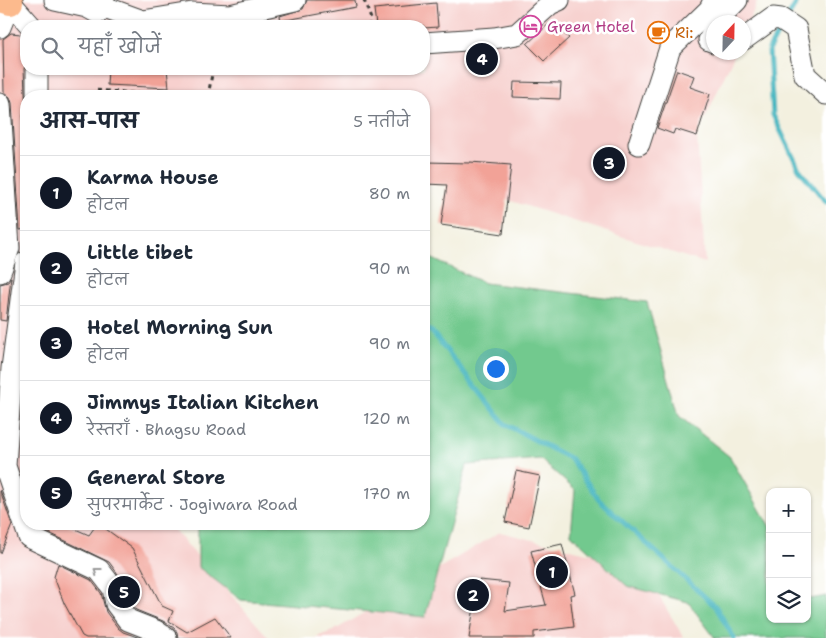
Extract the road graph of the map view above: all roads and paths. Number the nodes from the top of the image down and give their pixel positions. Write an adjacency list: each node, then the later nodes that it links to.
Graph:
1 (11, 0): 10 (street); 15 (street)
2 (63, 0): 11 (street)
3 (85, 0): 12 (street)
4 (295, 0): 13 (street)
5 (364, 0): 14 (path)
6 (559, 0): 17 (street)
7 (714, 0): 24 (street)
8 (737, 0): 9 (street)
9 (722, 15)
10 (26, 20)
11 (111, 20)
12 (140, 20)
13 (149, 20)
14 (370, 20)
15 (0, 27)
16 (751, 34): 22 (street)
17 (430, 43)
18 (37, 75): 20 (street)
19 (212, 75): 21 (path)
20 (36, 90)
21 (209, 90)
22 (826, 94)
23 (0, 104): 25 (street)
24 (639, 144)
25 (0, 272)
26 (20, 307): 27 (street)
27 (2, 467): 28 (street, one-way to 27)
28 (20, 514)
29 (26, 530): 30 (street, one-way to 29)
30 (166, 638)

